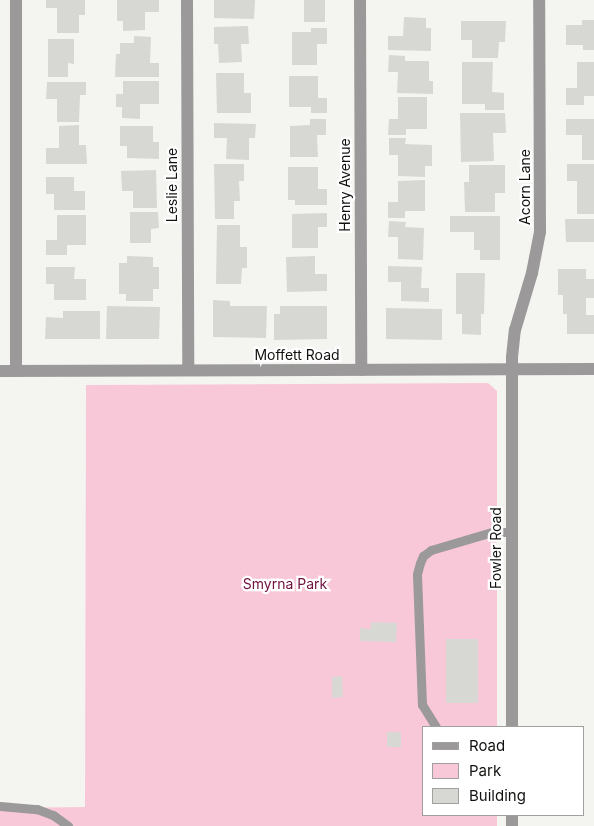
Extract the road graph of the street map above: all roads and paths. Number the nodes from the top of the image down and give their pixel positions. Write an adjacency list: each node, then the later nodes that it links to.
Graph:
1 (16, 0): 7 (street)
2 (187, 0): 8 (street, Leslie Lane)
3 (360, 0): 9 (street, Henry Avenue)
4 (539, 0): 5 (street, Acorn Lane)
5 (511, 369): 6 (street, Moffett Road); 9 (street, Moffett Road); 11 (street, Fowler Road)
6 (594, 369)
7 (16, 370): 8 (street, Moffett Road); 10 (street, Moffett Road)
8 (188, 370): 9 (street, Moffett Road)
9 (361, 370)
10 (0, 371)
11 (512, 532): 12 (lane); 13 (street, Fowler Road)
12 (435, 726)
13 (512, 726)
14 (0, 806): 15 (lane)
15 (68, 826)

